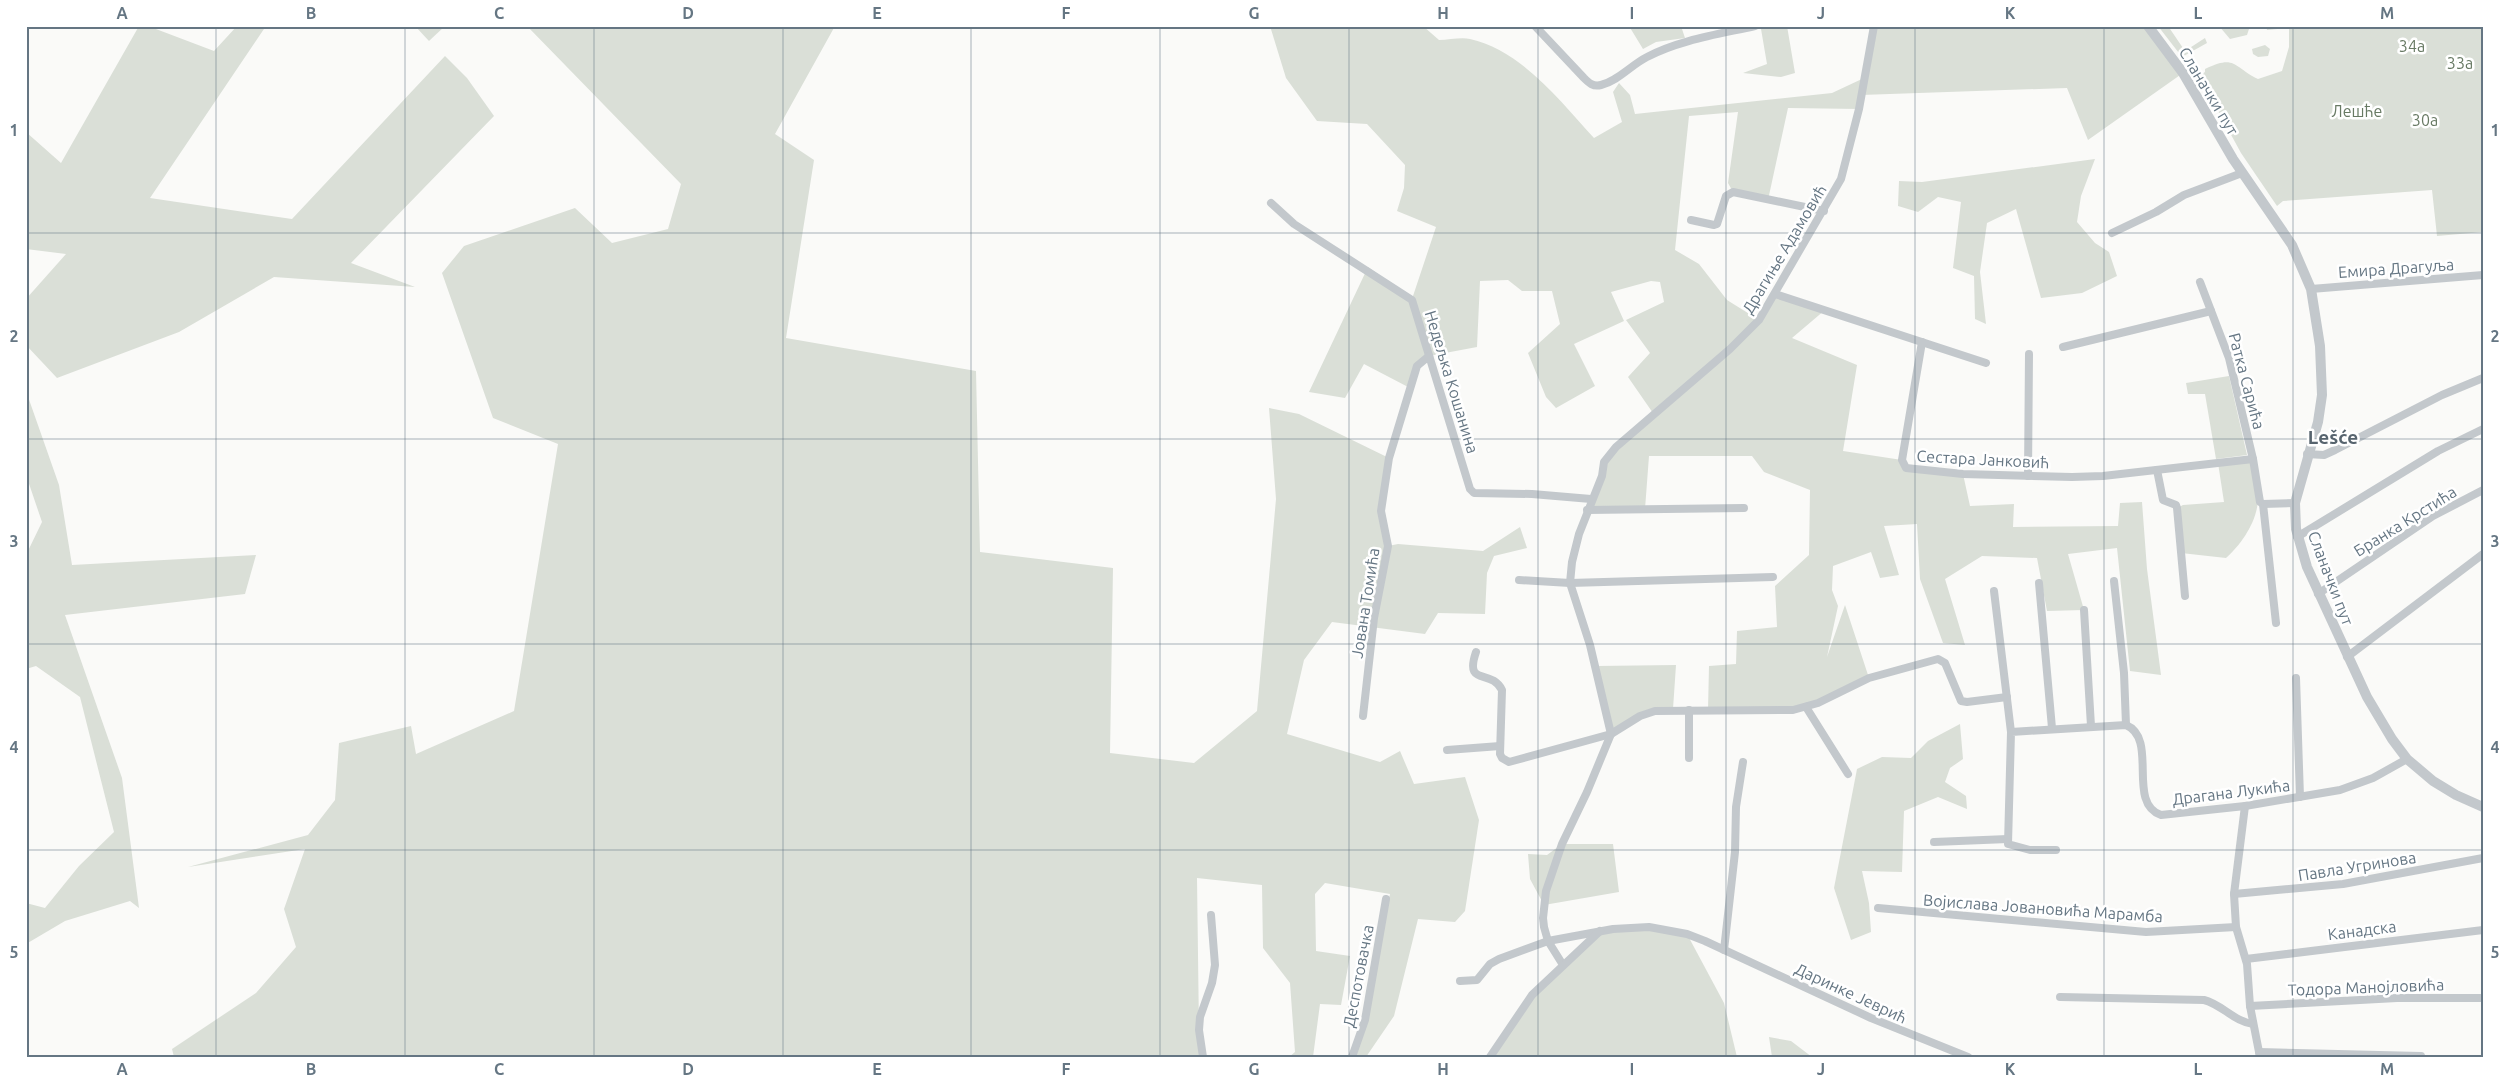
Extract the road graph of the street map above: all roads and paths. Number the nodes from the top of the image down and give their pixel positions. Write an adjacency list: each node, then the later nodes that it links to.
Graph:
1 (1535, 26): 2 (street)
2 (1755, 26)
3 (1874, 26): 7 (street, Драгиње Адамовић)
4 (2148, 26): 5 (street, Сланачки пут)
5 (2242, 173): 9 (street); 12 (street, Сланачки пут)
6 (1270, 203): 18 (street, Недељка Кошанина)
7 (1824, 211): 8 (street); 13 (street, Драгиње Адамовић)
8 (1691, 220)
9 (2112, 233)
10 (2483, 276): 12 (street, Емира Драгуља)
11 (2200, 282): 14 (street, Ратка Сарића)
12 (2311, 289): 22 (street, Сланачки пут)
13 (1775, 294): 15 (street); 27 (street, Драгиње Адамовић)
14 (2211, 311): 16 (street); 23 (street, Ратка Сарића)
15 (1922, 342): 19 (street); 25 (street, Сестара Јанковић)
16 (2063, 347)
17 (2029, 354): 25 (street)
18 (1429, 356): 27 (street, Недељка Кошанина); 50 (street, Јована Томића)
19 (1986, 363)
20 (2483, 378): 22 (street)
21 (2483, 429): 32 (street)
22 (2307, 454): 28 (street, Сланачки пут)
23 (2253, 459): 24 (street, Сестара Јанковић); 29 (street, Ратка Сарића)
24 (2157, 470): 25 (street, Сестара Јанковић); 41 (street)
25 (2028, 476)
26 (2483, 490): 40 (street, Бранка Крстића)
27 (1591, 499): 31 (street, Драгиње Адамовић)
28 (2295, 503): 29 (street); 32 (street, Сланачки пут)
29 (2264, 504): 43 (street, Ратка Сарића)
30 (1744, 508): 31 (street)
31 (1587, 510): 37 (street, Драгиње Адамовић)
32 (2297, 537): 40 (street, Сланачки пут)
33 (2483, 554): 45 (street)
34 (1773, 577): 37 (street)
35 (1519, 580): 37 (street)
36 (2114, 581): 51 (street)
37 (1570, 583): 55 (street, Драгиње Адамовић)
38 (2039, 583): 53 (street)
39 (1994, 591): 47 (street)
40 (2318, 594): 45 (street, Сланачки пут)
41 (2185, 596)
42 (2084, 610): 52 (street)
43 (2276, 623)
44 (1476, 652): 56 (street)
45 (2347, 657): 59 (street, Сланачки пут)
46 (2296, 678): 62 (street)
47 (2007, 698): 48 (street); 54 (street)
48 (1806, 707): 49 (street); 61 (street)
49 (1689, 710): 55 (street); 58 (street)
50 (1364, 716)
51 (2126, 725): 52 (street); 63 (street, Драгана Лукића)
52 (2091, 726): 53 (street)
53 (2052, 728): 54 (street)
54 (2011, 732): 65 (street)
55 (1611, 734): 56 (street); 76 (street)
56 (1500, 746): 57 (street)
57 (1447, 750)
58 (1689, 758)
59 (2407, 759): 62 (street, Драгана Лукића); 64 (street, Сланачки пут)
60 (1743, 762): 77 (street)
61 (1848, 774)
62 (2300, 797): 63 (street, Драгана Лукића)
63 (2245, 806): 69 (street)
64 (2483, 808)
65 (2008, 839): 66 (street); 67 (street)
66 (1934, 842)
67 (2056, 850)
68 (2483, 858): 69 (street, Павла Угринова)
69 (2234, 894): 73 (street)
70 (1386, 898): 88 (street, Деспотовачка)
71 (1878, 908): 73 (street, Војислава Јовановића Марамба)
72 (1212, 915): 87 (street)
73 (2236, 927): 78 (street)
74 (2483, 930): 78 (street, Канадска)
75 (1600, 931): 76 (street, Даринке Јеврић); 77 (street, Даринке Јеврић); 79 (street)
76 (1548, 941): 79 (street); 80 (street)
77 (1724, 950): 90 (street, Даринке Јеврић)
78 (2246, 959): 83 (street)
79 (1563, 965): 89 (street)
80 (1460, 982)
81 (2060, 997): 84 (street)
82 (2483, 998): 83 (street, Тодора Манојловића)
83 (2250, 1006): 84 (street)
84 (2253, 1024): 85 (street)
85 (2260, 1055): 86 (street)
86 (2421, 1056)
87 (1203, 1057)
88 (1352, 1057)
89 (1490, 1057)
90 (1968, 1057)

